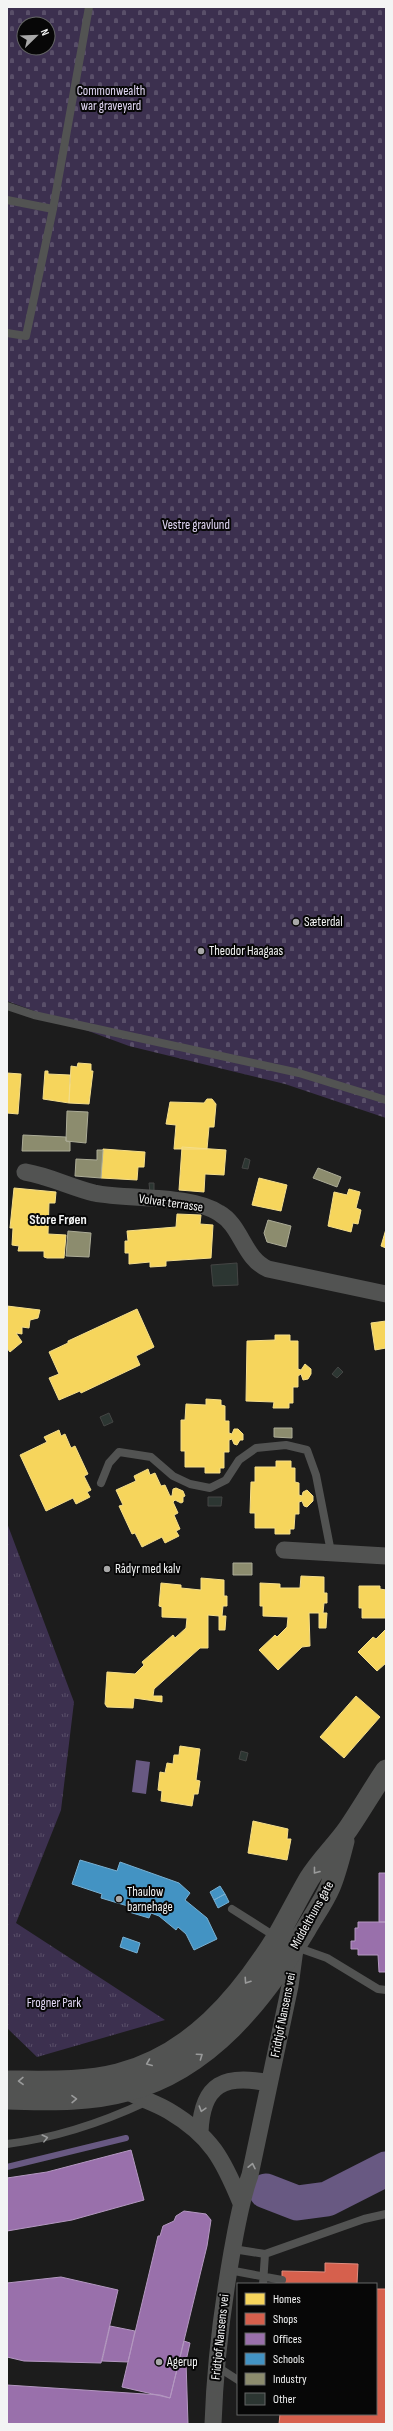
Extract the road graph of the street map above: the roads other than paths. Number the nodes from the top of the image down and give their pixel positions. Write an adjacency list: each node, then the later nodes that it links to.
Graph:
1 (89, 7): 3 (lane)
2 (7, 200): 3 (lane)
3 (53, 209): 4 (lane)
4 (7, 333)
5 (7, 1006): 6 (lane)
6 (386, 1100)
7 (25, 1172): 8 (street, Volvat terrasse)
8 (386, 1294)
9 (101, 1483): 11 (lane)
10 (284, 1550): 11 (street)
11 (331, 1552): 12 (street)
12 (386, 1556)
13 (383, 1780): 15 (street, Middelthuns gate)
14 (232, 1909): 15 (lane)
15 (286, 1942): 16 (lane); 17 (street, Middelthuns gate, one-way to 17); 18 (street, Fridtjof Nansens vei); 19 (street, Middelthuns gate, one-way to 15)
16 (386, 1990)
17 (7, 2081)
18 (269, 2083): 22 (street, one-way to 22); 24 (street, Fridtjof Nansens vei, one-way to 18)
19 (127, 2091): 20 (street, Middelthuns gate, one-way to 19); 21 (street)
20 (7, 2099)
21 (146, 2102): 22 (street); 23 (lane, one-way to 21)
22 (200, 2132): 24 (street)
23 (7, 2144)
24 (241, 2203): 26 (street, Fridtjof Nansens vei)
25 (386, 2214): 27 (lane)
26 (233, 2248): 27 (lane); 28 (street, Fridtjof Nansens vei)
27 (265, 2254): 30 (lane)
28 (229, 2270): 30 (lane); 31 (street, Fridtjof Nansens vei)
29 (282, 2280): 30 (lane)
30 (263, 2281)
31 (215, 2365): 32 (lane); 33 (street, Fridtjof Nansens vei)
32 (237, 2379)
33 (213, 2424)

